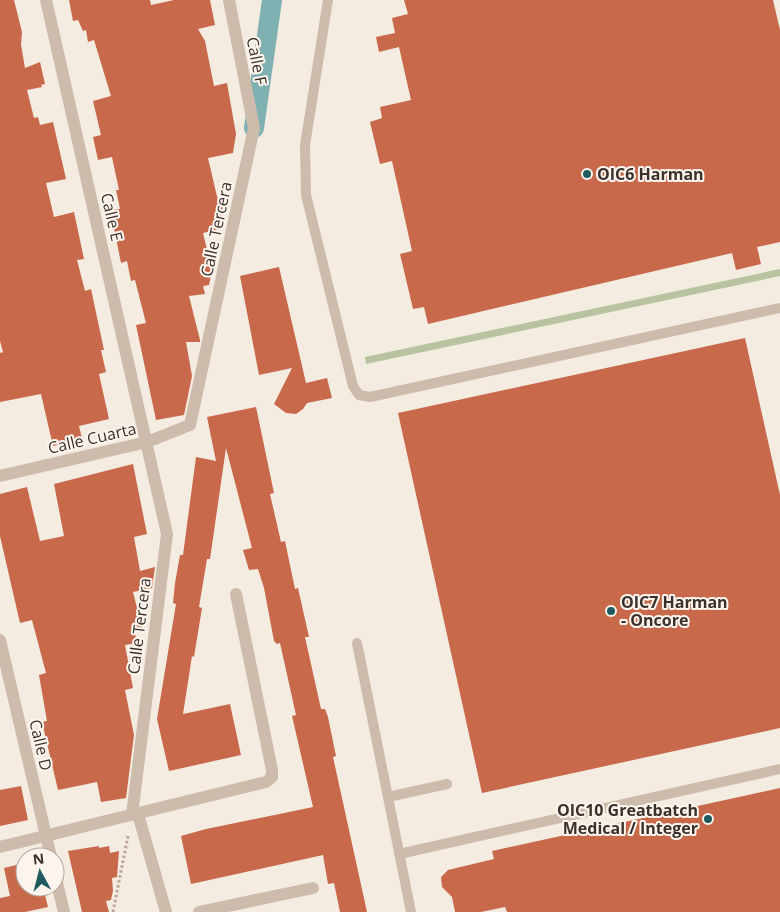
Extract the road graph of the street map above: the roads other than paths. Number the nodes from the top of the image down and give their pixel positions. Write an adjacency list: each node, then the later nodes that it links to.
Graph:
1 (46, 0): 7 (street, Calle E)
2 (228, 0): 4 (street, Calle F)
3 (328, 0): 5 (lane)
4 (254, 128): 6 (street, Calle Tercera)
5 (780, 308)
6 (190, 424): 7 (street, Calle Cuarta)
7 (147, 442): 8 (street, Calle Cuarta); 15 (street, Calle Tercera)
8 (0, 476)
9 (236, 594): 15 (street)
10 (0, 640): 16 (street, Calle D)
11 (357, 643): 14 (lane)
12 (780, 769): 19 (lane)
13 (447, 784): 14 (lane)
14 (388, 796): 19 (lane)
15 (135, 815): 16 (street); 23 (street)
16 (46, 836): 17 (street); 18 (street, Calle D)
17 (0, 847)
18 (49, 847)
19 (399, 854): 25 (lane)
20 (313, 888): 24 (street)
21 (60, 897): 22 (street)
22 (64, 912)
23 (166, 912)
24 (199, 912)
25 (411, 912)

